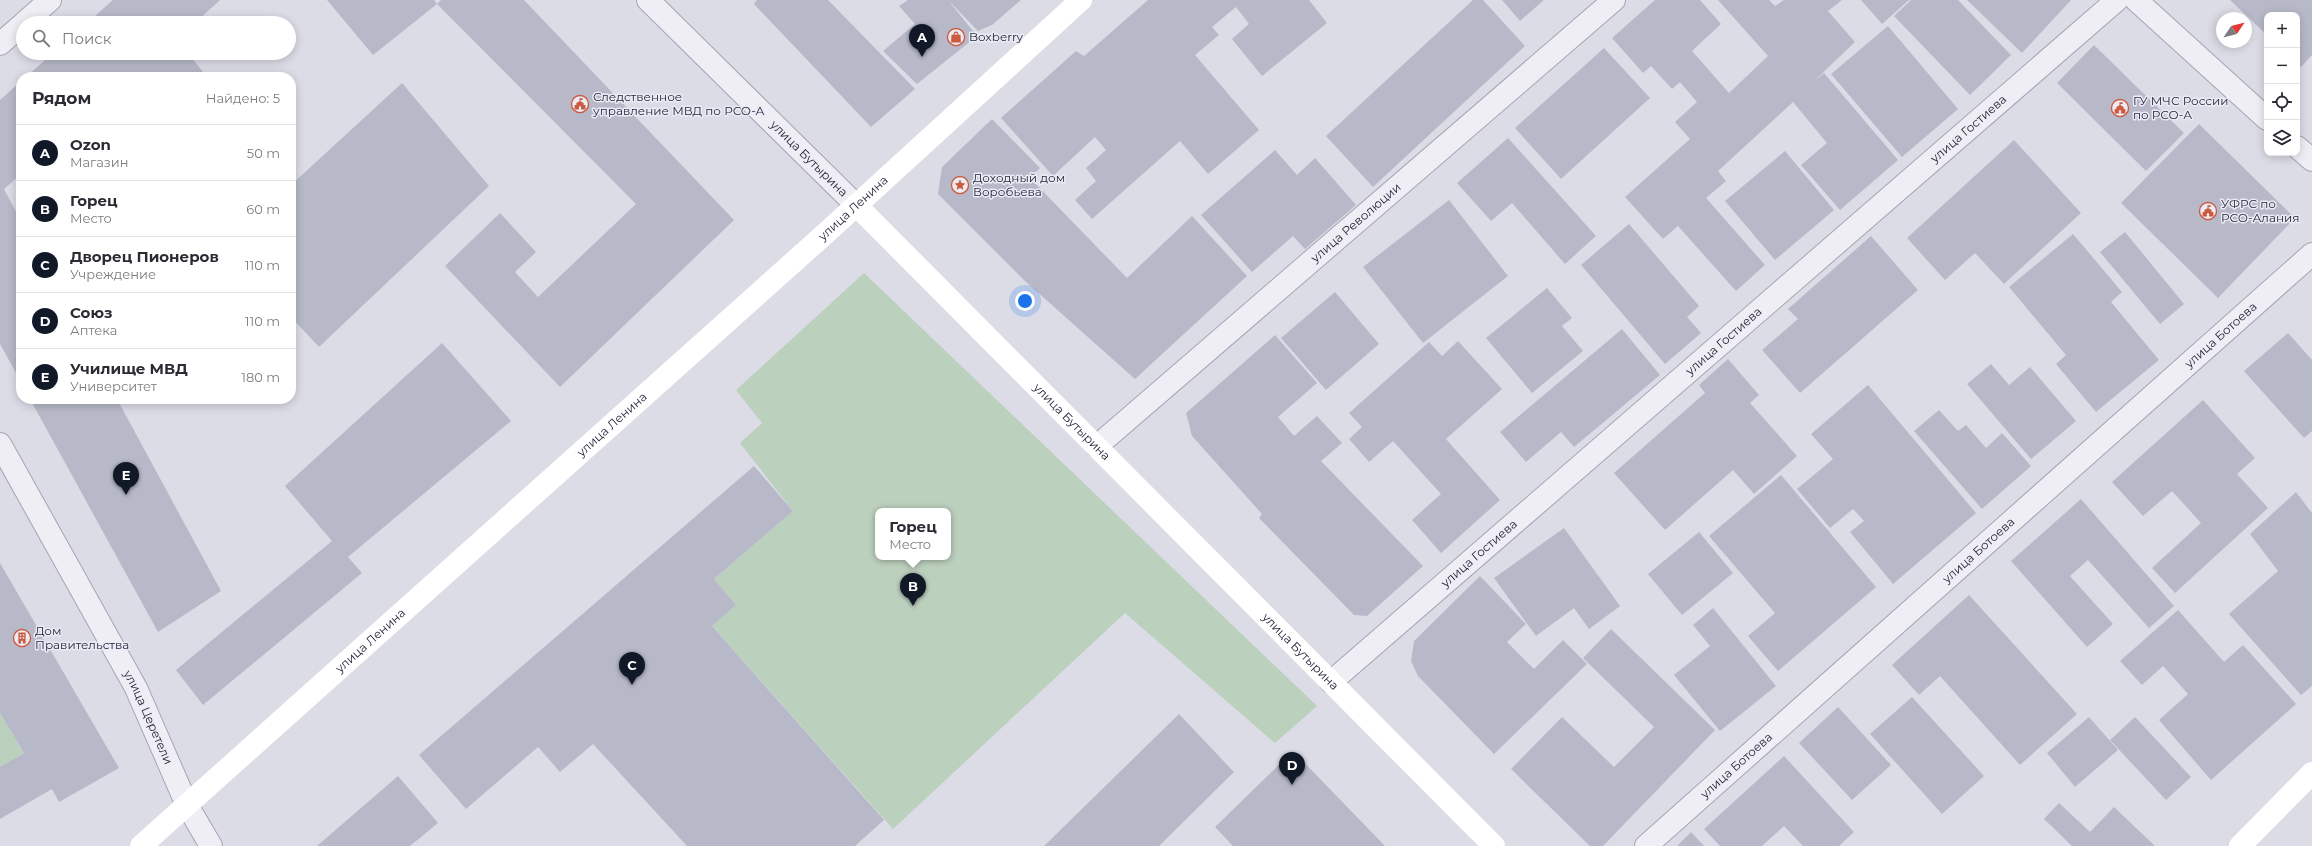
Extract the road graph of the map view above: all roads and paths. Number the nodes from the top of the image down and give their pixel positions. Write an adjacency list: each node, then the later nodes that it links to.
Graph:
1 (50, 0): 7 (street)
2 (648, 0): 13 (street, улица Бутырина)
3 (1081, 0): 13 (main road, улица Ленина)
4 (1614, 0): 16 (street, улица Революции)
5 (2117, 0): 17 (street, улица Гостиева)
6 (2136, 0): 10 (street)
7 (31, 16)
8 (16, 29): 9 (street)
9 (0, 44)
10 (2264, 116)
11 (2300, 150): 12 (street)
12 (2312, 160)
13 (856, 205): 16 (main road, улица Бутырина); 19 (main road, улица Ленина)
14 (2312, 254): 23 (street, улица Ботоева)
15 (0, 444): 19 (street, улица Церетели)
16 (1097, 446): 17 (main road, улица Бутырина)
17 (1331, 682): 22 (main road, улица Бутырина)
18 (2312, 773): 24 (main road)
19 (187, 805): 20 (main road, улица Ленина); 21 (street, улица Церетели)
20 (141, 846)
21 (211, 846)
22 (1494, 846)
23 (1646, 846)
24 (2240, 846)

